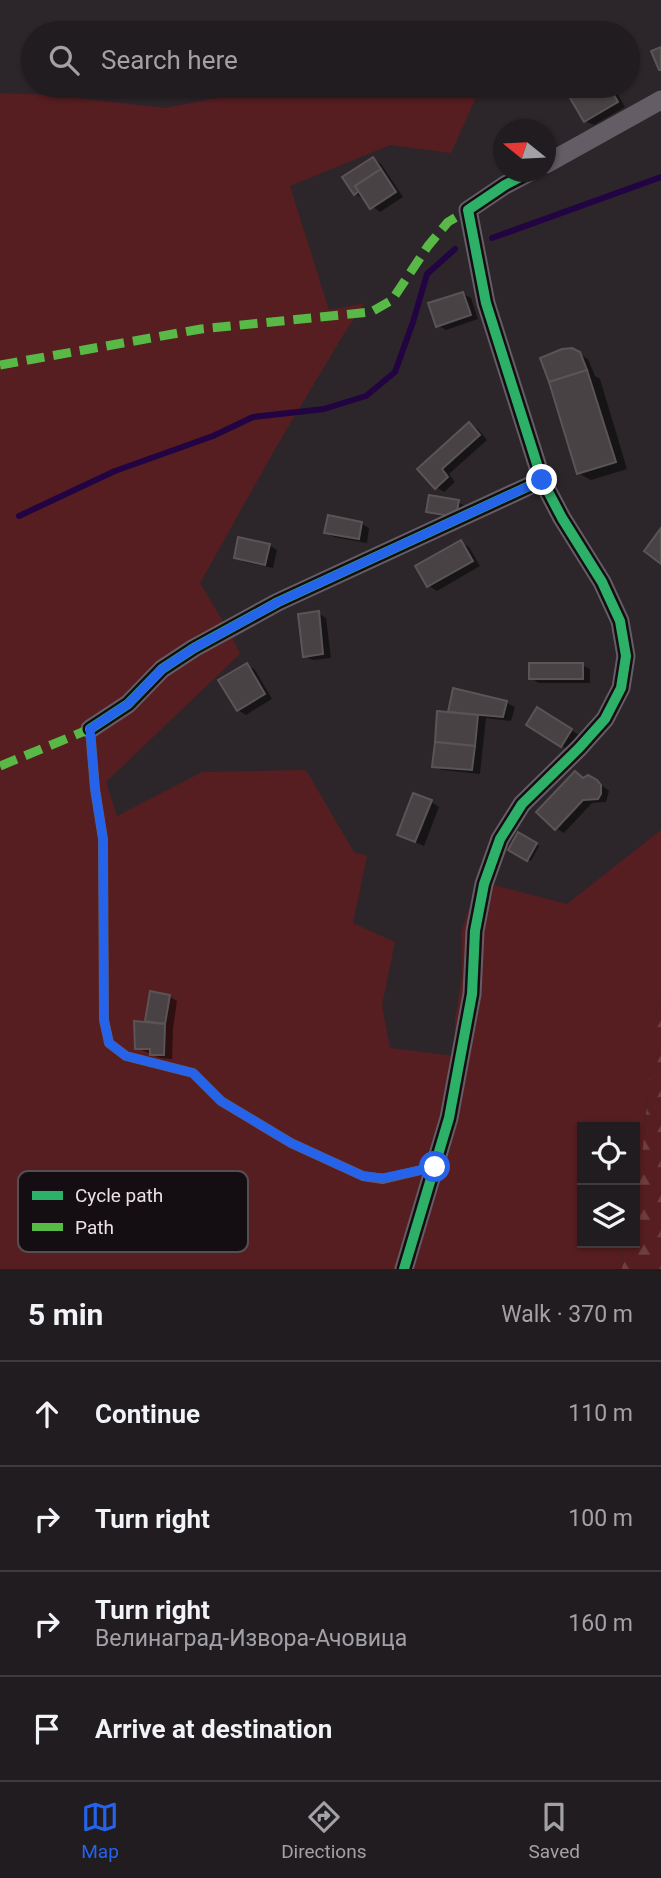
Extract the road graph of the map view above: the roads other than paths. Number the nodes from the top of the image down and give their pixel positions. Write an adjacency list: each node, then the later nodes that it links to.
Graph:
1 (661, 100): 2 (street)
2 (556, 158)
3 (511, 182): 4 (street)
4 (542, 480): 5 (street); 6 (street)
5 (90, 729): 6 (lane)
6 (435, 1167): 7 (street)
7 (404, 1269)

